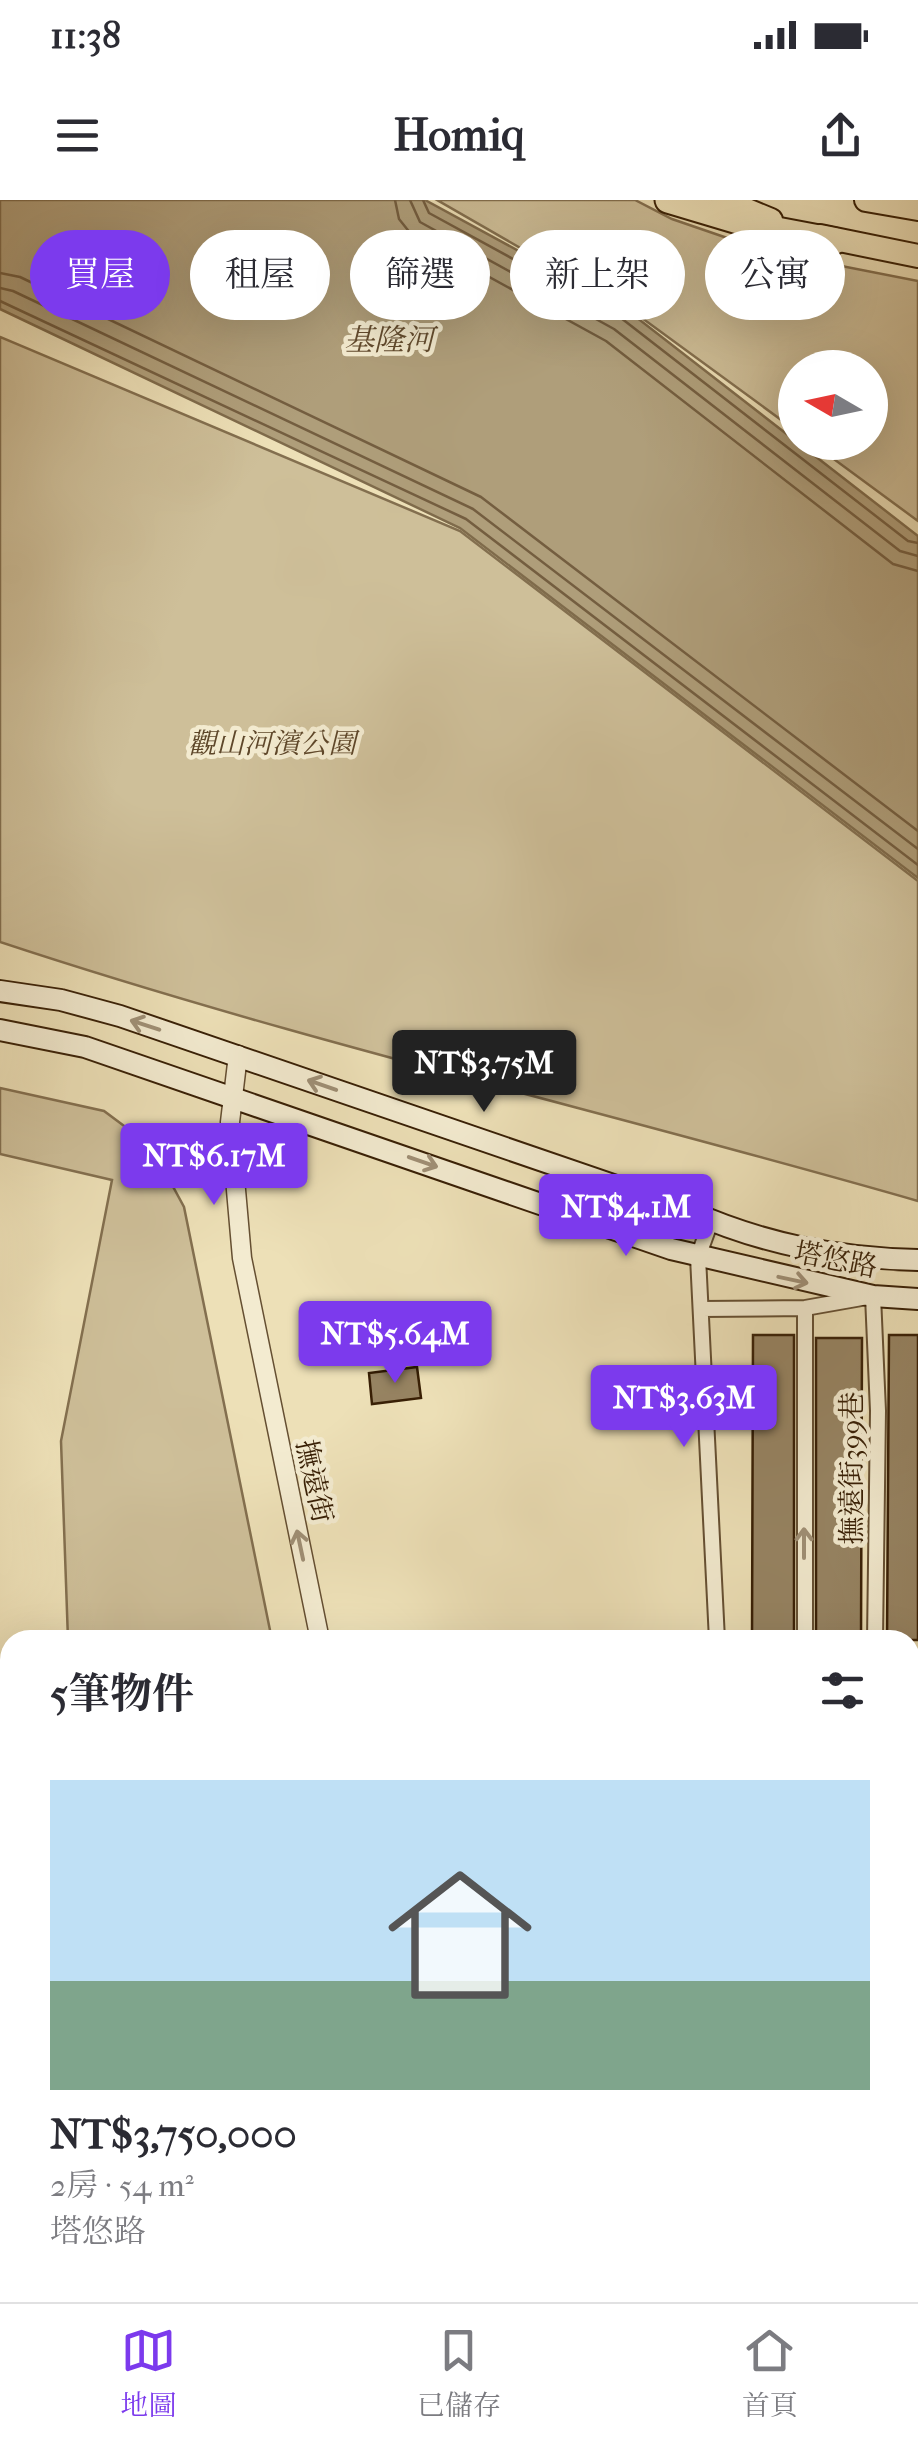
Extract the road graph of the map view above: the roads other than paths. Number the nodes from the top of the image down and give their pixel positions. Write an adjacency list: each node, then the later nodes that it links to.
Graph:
1 (668, 200): 5 (highway)
2 (724, 200): 6 (highway)
3 (866, 200): 4 (highway)
4 (918, 209)
5 (777, 230)
6 (807, 230)
7 (845, 242): 8 (highway)
8 (918, 256)
9 (0, 990): 11 (main road, one-way to 9)
10 (0, 1030): 12 (main road)
11 (238, 1055): 12 (street, 撫遠街); 13 (main road, 塔悠路, one-way to 11)
12 (232, 1095): 14 (main road, 塔悠路, one-way to 14); 20 (street, 撫遠街, one-way to 12)
13 (711, 1221): 14 (street); 15 (main road, 塔悠路)
14 (698, 1256): 16 (main road, 塔悠路, one-way to 16); 19 (street)
15 (918, 1260)
16 (873, 1296): 17 (main road, 塔悠路); 18 (street); 23 (street, 撫遠街399巷)
17 (918, 1299)
18 (805, 1308): 19 (street); 22 (street, one-way to 18)
19 (701, 1310): 21 (street)
20 (318, 1630)
21 (717, 1630)
22 (804, 1630)
23 (874, 1630)

